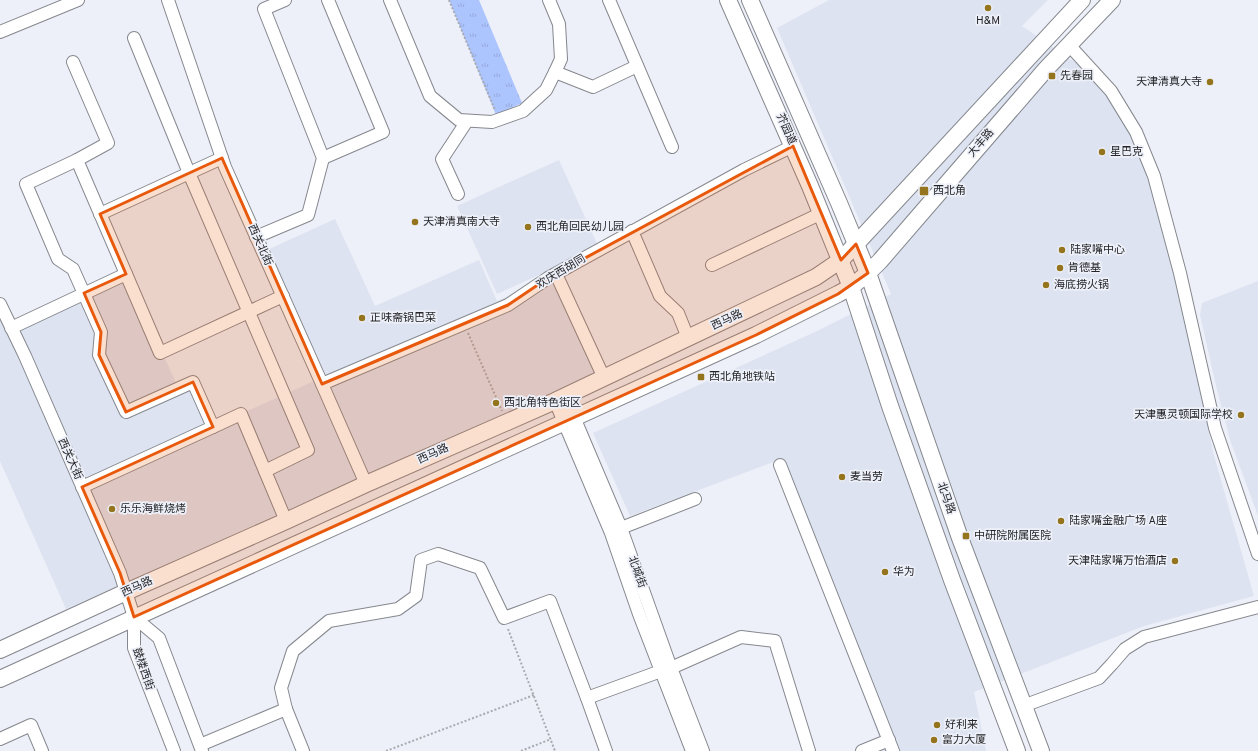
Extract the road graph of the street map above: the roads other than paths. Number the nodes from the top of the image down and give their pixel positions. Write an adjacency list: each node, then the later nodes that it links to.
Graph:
1 (78, 0): 14 (street)
2 (168, 0): 13 (street, 西关北街)
3 (178, 0): 13 (street)
4 (285, 0): 24 (street)
5 (328, 0): 24 (street)
6 (390, 0): 20 (street)
7 (549, 0): 19 (street)
8 (609, 0): 18 (street)
9 (728, 0): 21 (main road, 芥园道)
10 (750, 0): 32 (main road, 芥园道)
11 (1082, 0): 32 (main road, 大丰路)
12 (1112, 0): 16 (main road, 大丰路)
13 (176, 22): 23 (street, 西关北街)
14 (0, 32)
15 (134, 38): 26 (street)
16 (1069, 45): 35 (main road, 大丰路); 57 (street)
17 (73, 62): 25 (street)
18 (637, 66): 19 (street); 22 (street)
19 (555, 72): 20 (street)
20 (467, 120): 27 (street)
21 (793, 146): 28 (main road, 芥园道); 30 (street, 欢庆西胡同)
22 (672, 147)
23 (222, 158): 26 (street); 31 (street, 西关北街)
24 (323, 158): 31 (street)
25 (76, 160): 29 (street); 39 (street)
26 (189, 173): 29 (street); 42 (street)
27 (458, 194)
28 (822, 213): 33 (main road, 芥园道); 34 (street)
29 (100, 214): 36 (street)
30 (632, 231): 37 (street, 欢庆西胡同); 44 (street)
31 (256, 237): 40 (street, 西关北街)
32 (856, 244): 33 (main road, 西马路); 35 (main road, 北马路)
33 (840, 260): 38 (main road, 北马路); 44 (main road, 西马路)
34 (712, 265)
35 (868, 273): 38 (main road, 大丰路); 65 (main road, 北马路)
36 (126, 274): 39 (street); 42 (street)
37 (556, 274): 45 (street); 46 (street, 欢庆西胡同)
38 (852, 287): 48 (main road); 78 (main road, 北马路)
39 (84, 293): 43 (street); 49 (street)
40 (283, 296): 42 (street); 46 (street, 西关北街)
41 (1, 311): 43 (street, 西关大街)
42 (248, 312): 51 (street)
43 (11, 328): 53 (street, 西关大街)
44 (688, 338): 45 (main road, 西马路)
45 (604, 378): 47 (main road, 西马路)
46 (322, 384): 52 (street, 西关北街)
47 (560, 398): 48 (street, 北城街); 52 (main road, 西马路)
48 (569, 419): 56 (street, 北城街); 60 (main road); 62 (street, 北城街)
49 (213, 427): 51 (street); 53 (street)
50 (780, 465): 68 (street)
51 (265, 471): 55 (street)
52 (366, 484): 55 (main road, 西马路)
53 (82, 486): 58 (street, 西关大街)
54 (695, 499): 56 (street)
55 (286, 521): 58 (main road, 西马路)
56 (621, 528): 62 (street, 北城街)
57 (1258, 554)
58 (126, 592): 60 (street, 西关大街); 61 (main road, 西马路)
59 (1258, 606): 65 (street)
60 (134, 617): 63 (main road); 69 (street); 71 (street, 鼓楼西街)
61 (0, 650)
62 (666, 670): 64 (street); 74 (street, 北城街); 75 (street, 北城街); 76 (street)
63 (0, 679)
64 (587, 698): 66 (street); 73 (street)
65 (1023, 706): 79 (main road, 北马路)
66 (286, 709): 69 (street); 72 (street)
67 (0, 739): 70 (street)
68 (891, 746): 77 (street)
69 (201, 748)
70 (42, 751)
71 (174, 751)
72 (302, 751)
73 (606, 751)
74 (692, 751)
75 (704, 751)
76 (809, 751)
77 (862, 751)
78 (1017, 751)
79 (1041, 751)

